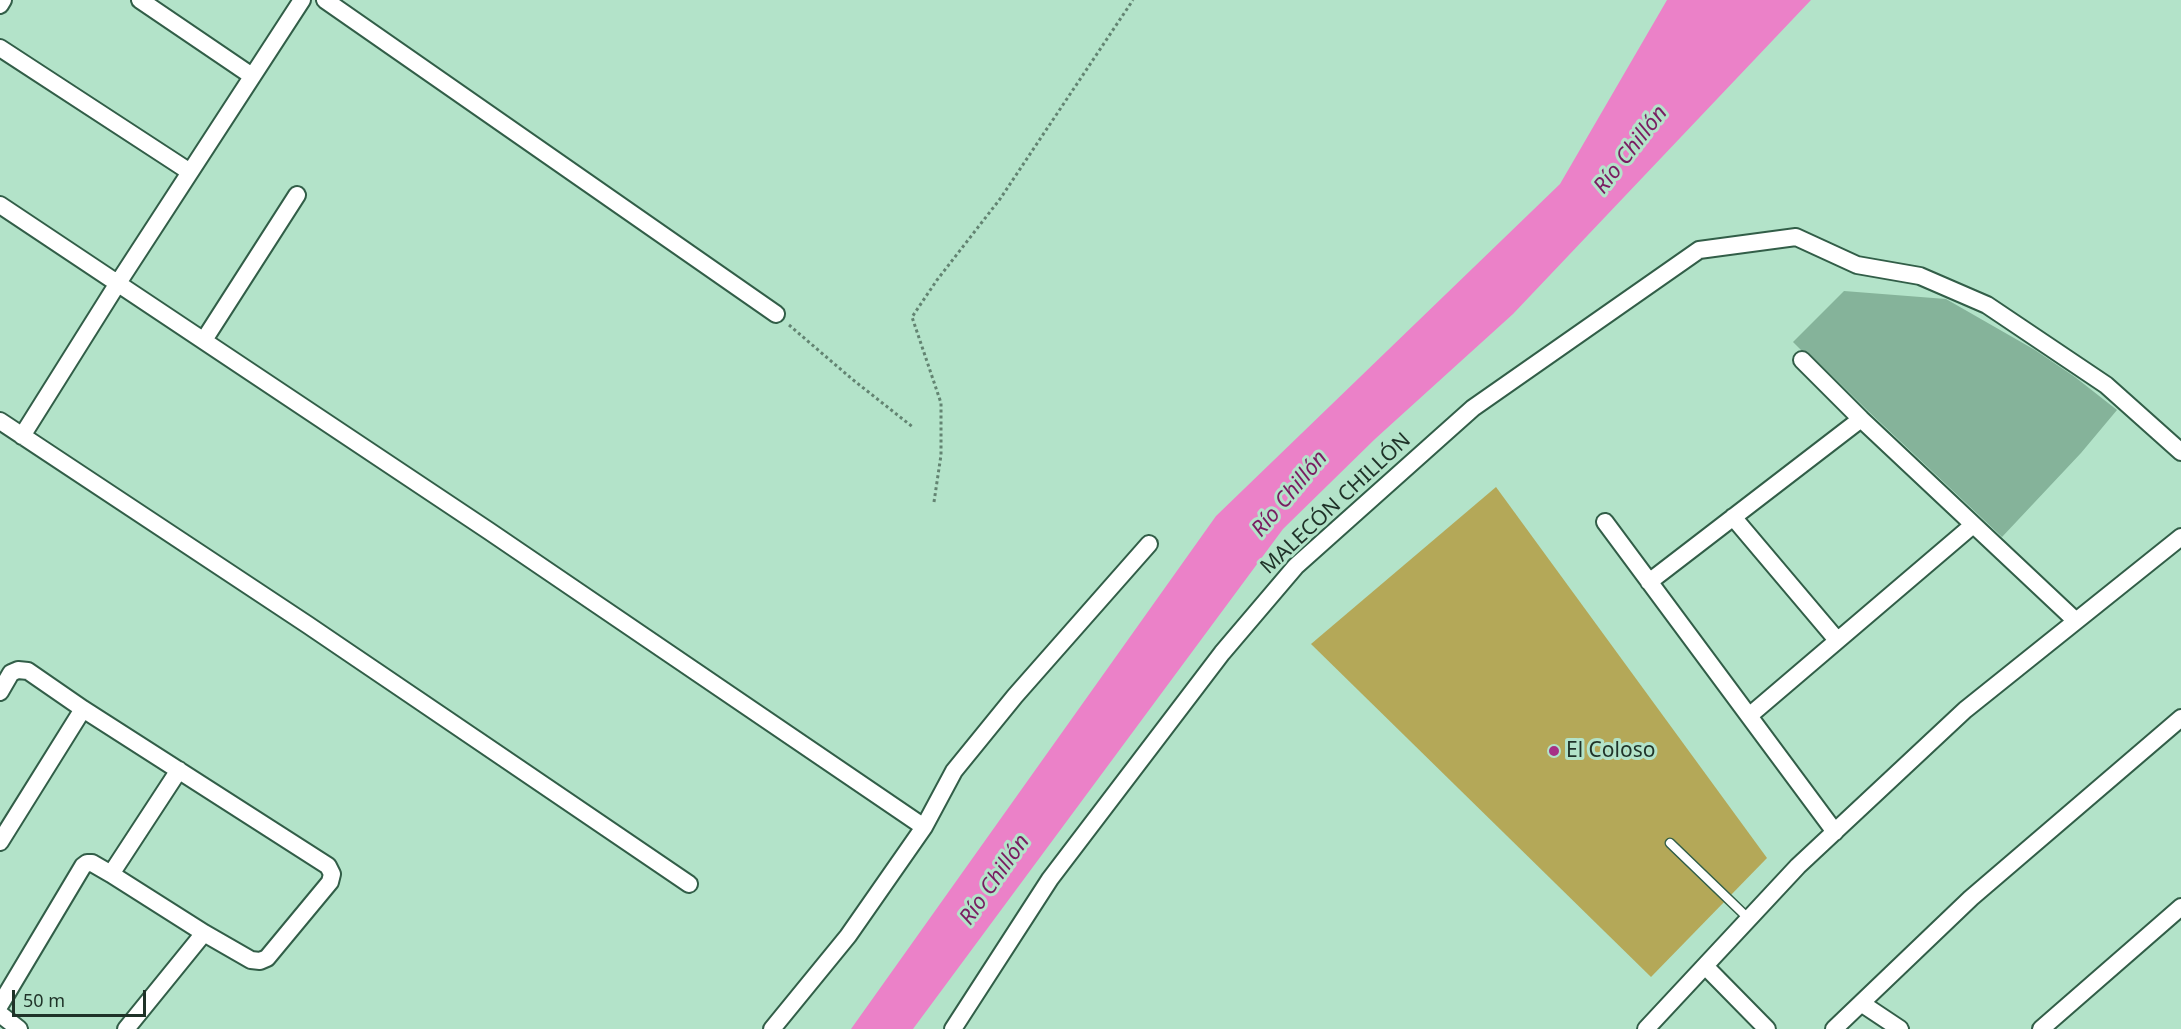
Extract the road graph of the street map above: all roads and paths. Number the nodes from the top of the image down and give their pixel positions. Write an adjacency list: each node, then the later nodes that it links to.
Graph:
1 (3, 0): 6 (street)
2 (140, 0): 8 (street)
3 (302, 0): 8 (street)
4 (325, 0): 13 (street)
5 (1133, 0): 21 (path)
6 (0, 5)
7 (0, 48): 9 (street)
8 (252, 76): 9 (street)
9 (190, 172): 12 (street)
10 (297, 195): 14 (street)
11 (0, 205): 12 (street)
12 (118, 283): 14 (street); 19 (street)
13 (776, 314): 18 (path)
14 (204, 340): 35 (street)
15 (1802, 360): 16 (street)
16 (1861, 419): 22 (street); 24 (street)
17 (0, 421): 19 (street)
18 (914, 428)
19 (22, 436): 40 (street)
20 (2181, 452): 51 (street, MALECÓN CHILLÓN)
21 (933, 502)
22 (1733, 517): 27 (street); 29 (street)
23 (1605, 522): 27 (street)
24 (1973, 525): 28 (street); 29 (street)
25 (2181, 537): 28 (street)
26 (1149, 544): 35 (street)
27 (1649, 582): 32 (street)
28 (2076, 621): 36 (street)
29 (1837, 640): 32 (street)
30 (0, 692): 31 (street)
31 (83, 709): 34 (street); 37 (street)
32 (1749, 716): 36 (street)
33 (2180, 723): 45 (street)
34 (179, 770): 39 (street); 43 (street)
35 (924, 827): 50 (street)
36 (1835, 832): 42 (street)
37 (0, 842)
38 (1670, 843): 42 (lane)
39 (111, 874): 43 (street); 46 (street)
40 (689, 884)
41 (2178, 915): 56 (street)
42 (1749, 919): 44 (street)
43 (204, 933): 49 (street)
44 (1705, 966): 52 (street); 53 (street)
45 (1862, 1003): 54 (street); 55 (street)
46 (0, 1005)
47 (0, 1014): 48 (street)
48 (19, 1029)
49 (126, 1029)
50 (772, 1029)
51 (953, 1029)
52 (1646, 1029)
53 (1767, 1029)
54 (1834, 1029)
55 (1900, 1029)
56 (2041, 1029)

